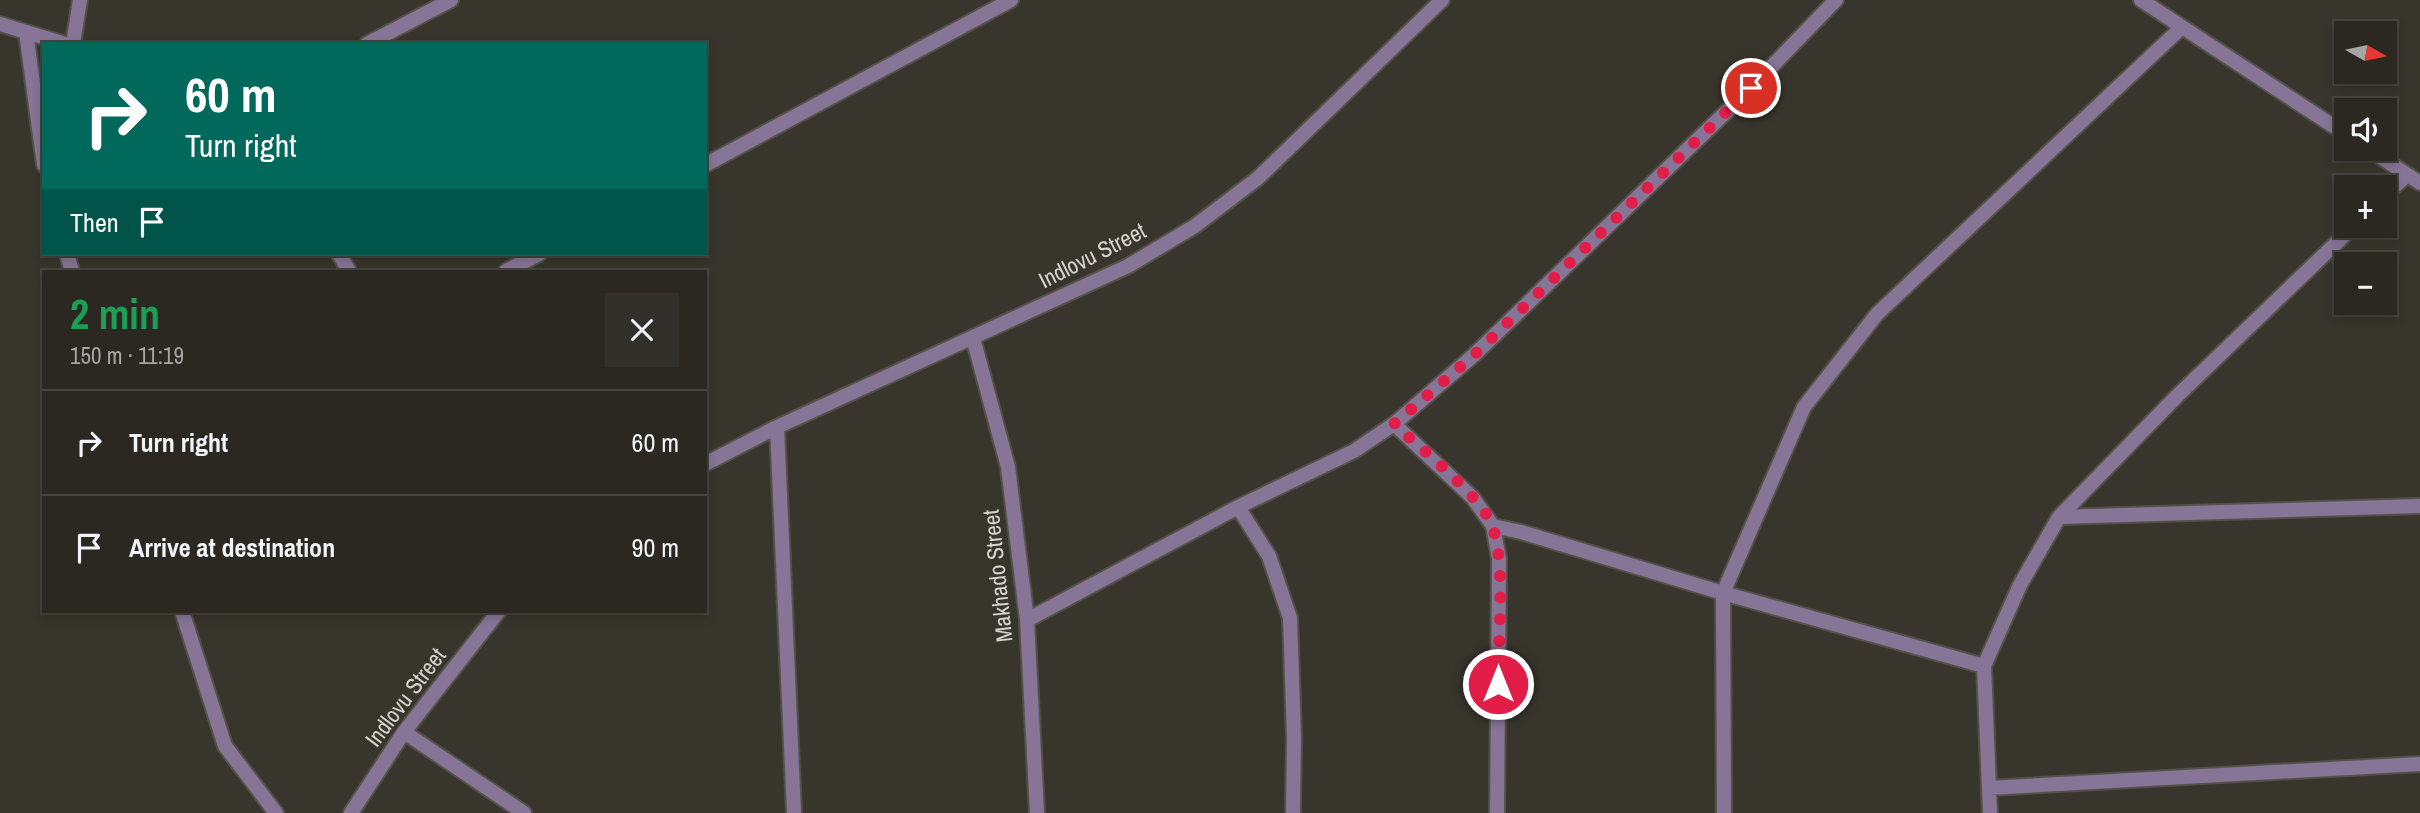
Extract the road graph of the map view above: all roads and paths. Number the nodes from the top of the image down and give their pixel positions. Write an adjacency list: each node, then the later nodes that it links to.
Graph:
1 (79, 0): 11 (street)
2 (451, 0): 12 (street)
3 (1011, 0): 16 (street)
4 (1442, 0): 23 (street, Indlovu Street)
5 (1836, 0): 24 (street)
6 (2141, 0): 8 (street)
7 (0, 23): 9 (street)
8 (2182, 28): 13 (street); 31 (street)
9 (26, 32): 10 (street); 14 (street)
10 (58, 42)
11 (73, 42)
12 (372, 42)
13 (2334, 127)
14 (42, 150)
15 (2386, 161): 17 (street)
16 (707, 164)
17 (2407, 175): 18 (street); 19 (street)
18 (2420, 183)
19 (2397, 184)
20 (2342, 238): 29 (street)
21 (535, 256): 22 (street)
22 (508, 270)
23 (973, 338): 25 (street, Indlovu Street); 34 (street, Makhado Street)
24 (1394, 424): 28 (street); 30 (street)
25 (777, 428): 26 (street, Indlovu Street); 42 (street)
26 (707, 463)
27 (2420, 506): 29 (street)
28 (1238, 507): 34 (street); 44 (street)
29 (2059, 517): 35 (street)
30 (1493, 526): 31 (street); 45 (street)
31 (1723, 593): 35 (street); 46 (street)
32 (182, 613): 39 (street)
33 (497, 613): 36 (street, Indlovu Street)
34 (1027, 620): 43 (street, Makhado Street)
35 (1983, 666): 38 (street)
36 (404, 732): 40 (street, Indlovu Street); 41 (street)
37 (2420, 764): 38 (street)
38 (1989, 788): 47 (street)
39 (276, 813)
40 (351, 813)
41 (524, 813)
42 (794, 813)
43 (1037, 813)
44 (1293, 813)
45 (1497, 813)
46 (1724, 813)
47 (1990, 813)

